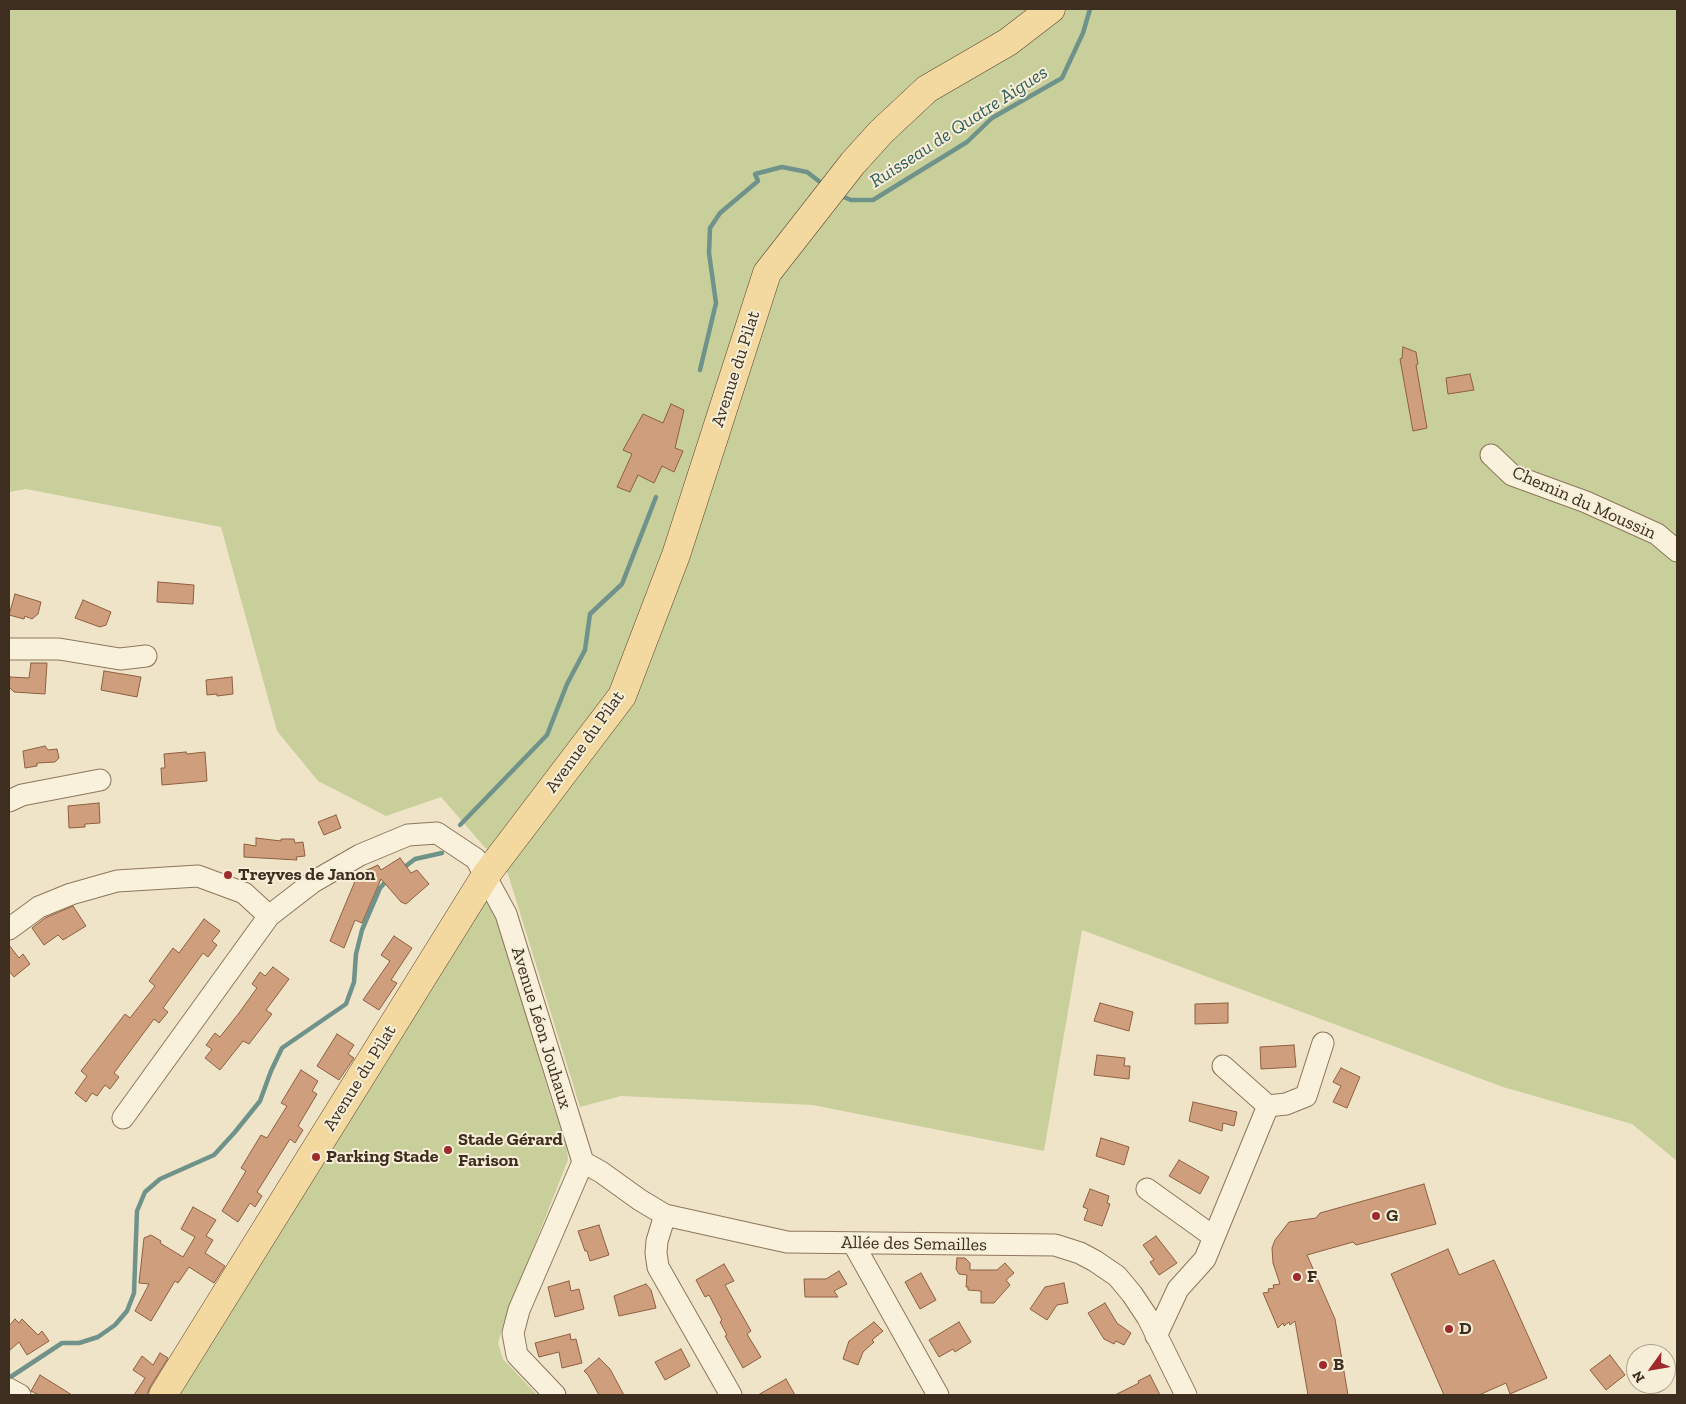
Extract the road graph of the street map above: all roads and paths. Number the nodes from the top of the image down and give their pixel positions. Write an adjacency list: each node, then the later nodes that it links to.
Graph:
1 (1051, 9): 8 (main road, Avenue du Pilat)
2 (1491, 456): 3 (street, Chemin du Moussin)
3 (1677, 551)
4 (9, 648): 5 (street)
5 (146, 656)
6 (100, 780): 7 (street)
7 (9, 801)
8 (486, 875): 9 (street, Avenue Léon Jouhaux); 15 (street, Avenue Léon Jouhaux); 23 (main road, Avenue du Pilat)
9 (269, 916): 10 (street); 14 (street, Avenue Léon Jouhaux)
10 (9, 928)
11 (1323, 1043): 13 (street)
12 (1223, 1066): 13 (street)
13 (1268, 1106): 18 (street)
14 (122, 1118)
15 (583, 1162): 17 (street, Allée des Semailles); 24 (street)
16 (1147, 1189): 18 (street)
17 (664, 1215): 19 (street, Allée des Semailles); 25 (street)
18 (1214, 1237): 20 (street)
19 (853, 1243): 20 (street, Allée des Semailles); 26 (street)
20 (1156, 1336): 27 (street, Allée des Semailles)
21 (9, 1389): 22 (street)
22 (20, 1395)
23 (163, 1395)
24 (555, 1395)
25 (731, 1395)
26 (938, 1395)
27 (1186, 1395)

